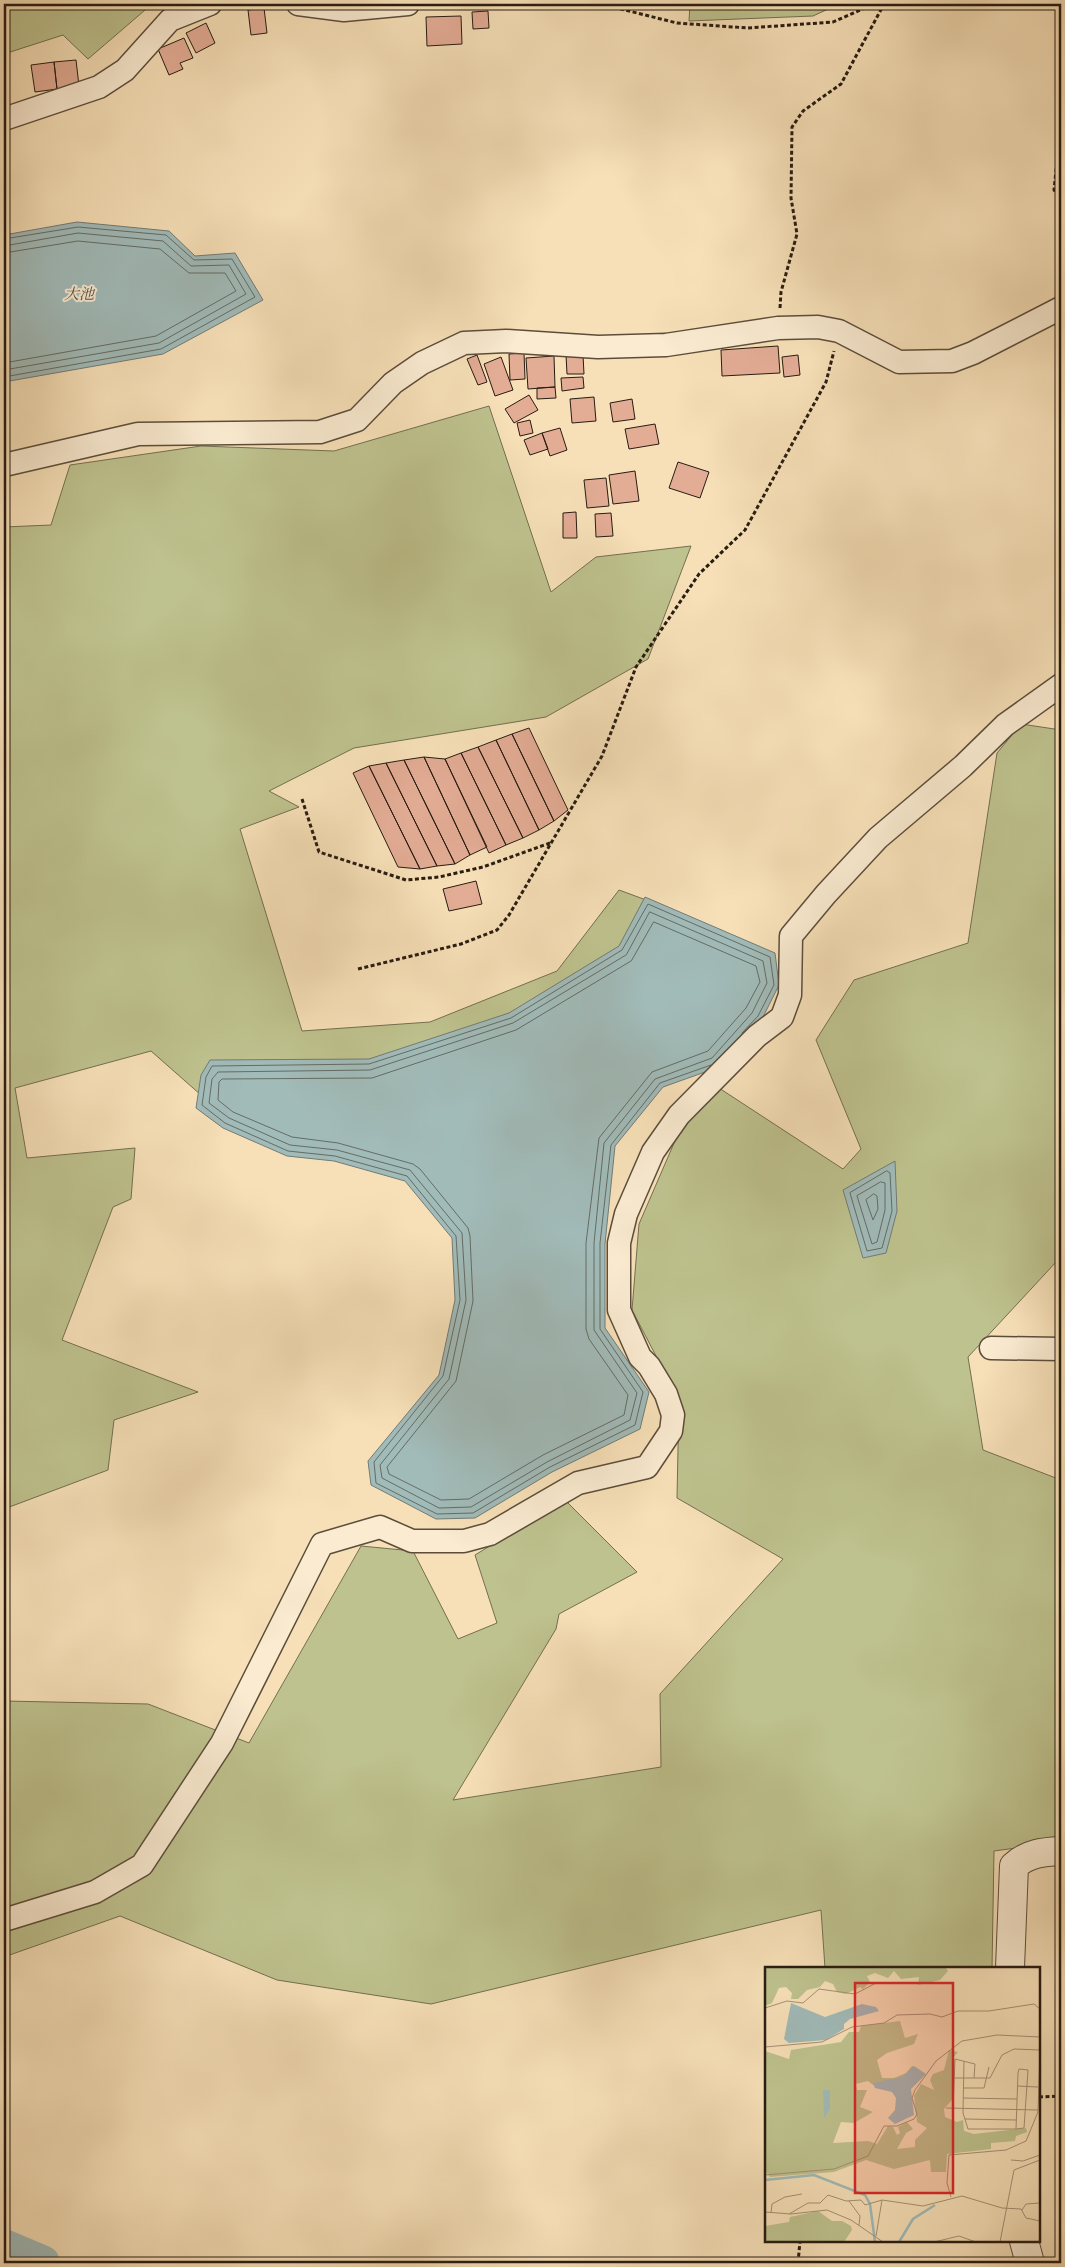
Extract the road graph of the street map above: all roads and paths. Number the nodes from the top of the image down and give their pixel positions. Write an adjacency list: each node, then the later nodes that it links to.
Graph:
1 (210, 4): 7 (street)
2 (298, 4): 3 (street)
3 (408, 4)
4 (588, 4): 5 (path)
5 (874, 4)
6 (884, 4): 11 (path)
7 (4, 119)
8 (1061, 123): 9 (path)
9 (1061, 198)
10 (1061, 308): 12 (street)
11 (778, 328): 12 (street); 13 (street)
12 (839, 331): 16 (path)
13 (4, 465)
14 (1061, 685): 21 (street)
15 (302, 799): 16 (path)
16 (551, 843): 17 (path)
17 (358, 969)
18 (991, 1348): 19 (street)
19 (1061, 1349)
20 (1061, 1851): 22 (street)
21 (4, 1920)
22 (1010, 1967)
23 (1061, 2096): 24 (path)
24 (1040, 2097)
25 (800, 2242): 27 (path)
26 (1024, 2242): 28 (street)
27 (798, 2263)
28 (1030, 2263)

